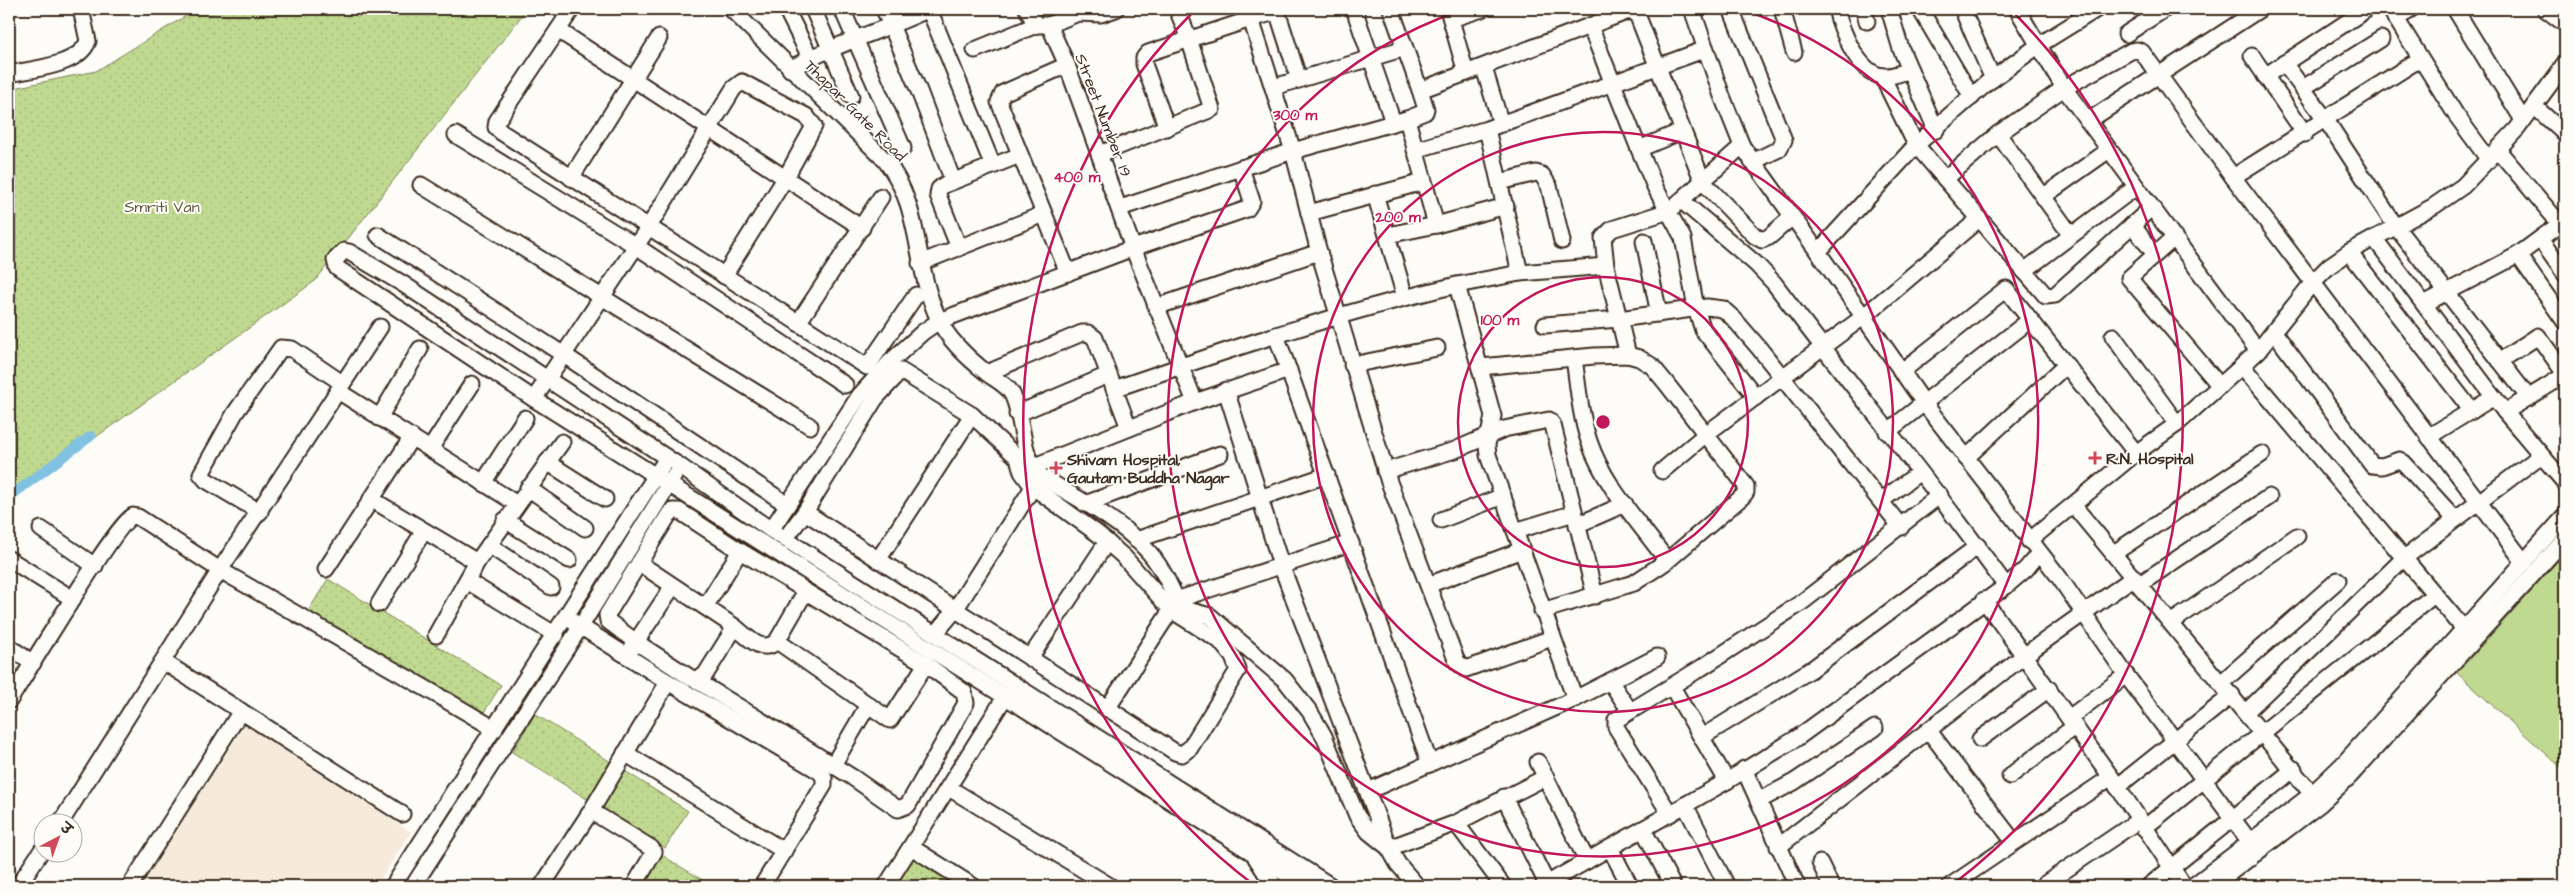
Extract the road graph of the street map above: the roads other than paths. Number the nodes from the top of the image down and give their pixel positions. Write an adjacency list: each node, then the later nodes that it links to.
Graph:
1 (81, 9): 63 (street)
2 (572, 9): 39 (street)
3 (731, 9): 60 (street)
4 (786, 9): 52 (street)
5 (813, 9): 46 (street)
6 (842, 9): 42 (street)
7 (884, 9): 37 (street)
8 (929, 9): 37 (street, Thapar Gate Road); 103 (street)
9 (1028, 9): 36 (street, Street Number 19)
10 (1116, 9): 36 (street)
11 (1177, 9): 43 (street)
12 (1354, 9): 53 (street)
13 (1391, 9): 47 (street)
14 (1482, 9): 32 (street)
15 (1635, 9): 38 (street); 58 (street)
16 (1692, 9): 48 (street)
17 (1732, 9): 102 (street)
18 (1782, 9): 50 (street)
19 (1836, 9): 65 (street)
20 (1889, 9): 61 (street)
21 (1920, 9): 76 (street)
22 (1962, 9): 67 (street)
23 (2017, 9): 45 (street)
24 (2097, 9): 33 (street)
25 (2165, 9): 40 (street)
26 (2260, 9): 64 (street)
27 (2368, 9): 55 (street)
28 (2411, 9): 31 (street)
29 (2454, 9): 80 (street)
30 (2545, 9): 35 (street)
31 (2392, 13): 54 (street)
32 (1449, 14): 62 (street)
33 (2076, 14): 45 (street)
34 (1251, 19): 43 (street); 69 (street); 71 (street)
35 (2565, 24)
36 (1042, 25): 49 (street); 57 (street, Street Number 19)
37 (892, 26): 42 (street, Thapar Gate Road); 109 (street)
38 (1590, 26): 59 (street); 70 (street)
39 (558, 30): 68 (street); 106 (street)
40 (2126, 34)
41 (659, 38): 68 (street)
42 (856, 39): 46 (street, Thapar Gate Road); 94 (street)
43 (1189, 39): 83 (street); 83 (street)
44 (2380, 39): 73 (street)
45 (2039, 45): 67 (street); 72 (street)
46 (832, 48): 52 (street, Thapar Gate Road); 75 (street)
47 (1405, 48): 53 (street); 74 (street)
48 (1706, 49): 58 (street); 93 (street)
49 (976, 50)
50 (1794, 52)
51 (2252, 56): 66 (street)
52 (810, 57): 60 (street, Thapar Gate Road)
53 (1372, 58): 69 (street); 78 (street)
54 (2420, 59): 79 (street); 101 (street)
55 (2284, 63): 66 (street); 73 (street)
56 (2565, 64): 77 (street)
57 (1067, 65): 99 (street, Street Number 19); 100 (street)
58 (1659, 67): 70 (street); 87 (street)
59 (1484, 68): 62 (street); 82 (street)
60 (790, 69): 149 (street, Thapar Gate Road)
61 (1910, 70): 65 (street); 86 (street)
62 (1466, 73): 74 (street)
63 (9, 74)
64 (2157, 75): 72 (street); 81 (street); 107 (street)
65 (1882, 76): 92 (street)
66 (2265, 76): 89 (street)
67 (1993, 79): 76 (street)
68 (634, 80): 84 (street); 106 (street)
69 (1299, 80): 71 (street)
70 (1611, 84): 82 (street); 95 (street)
71 (1274, 87): 96 (street)
72 (2064, 88): 81 (street); 88 (street)
73 (2303, 88): 79 (street)
74 (1420, 90): 78 (street)
75 (851, 96)
76 (1972, 97): 86 (street)
77 (2534, 106): 80 (street); 90 (street)
78 (1400, 120): 96 (street); 97 (street)
79 (2326, 120): 89 (street); 129 (street)
80 (2523, 120): 101 (street)
81 (2088, 121): 98 (street)
82 (1502, 124): 85 (street)
83 (1167, 128): 99 (street)
84 (710, 129): 105 (street); 105 (street); 131 (street)
85 (1486, 129): 97 (street); 111 (street)
86 (1936, 130): 92 (street)
87 (1682, 131): 95 (street); 112 (street)
88 (1998, 134): 108 (street); 116 (street)
89 (2305, 134): 107 (street)
90 (2565, 134)
91 (456, 135): 141 (street)
92 (1916, 145): 108 (street); 145 (street)
93 (1742, 146): 102 (street); 112 (street)
94 (903, 148)
95 (1639, 149): 122 (street)
96 (1294, 150): 104 (street); 123 (street)
97 (1415, 150): 110 (street)
98 (2109, 150): 114 (street); 116 (street)
99 (1100, 154): 120 (street, Street Number 19)
100 (1020, 155): 103 (street); 124 (street)
101 (2493, 155): 129 (street); 130 (street)
102 (1752, 162): 125 (street)
103 (993, 166): 109 (street)
104 (1241, 168): 120 (street); 143 (street)
105 (786, 177): 132 (street); 155 (street)
106 (571, 178): 131 (street)
107 (2233, 178): 156 (street)
108 (1945, 179): 126 (street)
109 (953, 181): 142 (street)
110 (1423, 182): 115 (street); 128 (street)
111 (1500, 182): 119 (street); 139 (street)
112 (1703, 182): 118 (street); 125 (street)
113 (421, 185): 160 (street)
114 (2136, 187): 121 (street); 134 (street)
115 (1375, 194): 123 (street); 133 (street)
116 (2044, 196): 134 (street)
117 (881, 197): 132 (street)
118 (1682, 201): 122 (street); 178 (street)
119 (1506, 206): 128 (street); 153 (street)
120 (1120, 208): 143 (street, Street Number 19)
121 (2152, 208): 127 (street); 136 (street)
122 (1669, 211): 150 (street); 164 (street)
123 (1309, 212): 144 (street)
124 (1044, 214): 142 (street); 152 (street)
125 (1792, 217): 145 (street)
126 (1979, 220): 151 (street); 166 (street)
127 (2132, 225): 147 (street); 151 (street)
128 (1436, 226): 133 (street)
129 (2396, 227): 137 (street); 158 (street)
130 (2563, 227): 138 (street)
131 (648, 228): 141 (street); 155 (street)
132 (862, 228): 172 (street)
133 (1388, 235): 161 (street)
134 (2071, 235): 151 (street)
135 (378, 236): 182 (street)
136 (2174, 238): 147 (street); 181 (street)
137 (2374, 238): 146 (street); 162 (street)
138 (2540, 239): 148 (street); 154 (street)
139 (1562, 241)
140 (1644, 242): 165 (street)
141 (636, 246): 160 (street); 199 (street)
142 (959, 248): 149 (street)
143 (1133, 248): 152 (street); 163 (street, Street Number 19)
144 (1319, 252): 163 (street); 167 (street)
145 (1818, 252): 166 (street)
146 (2349, 252): 156 (street); 209 (street)
147 (2155, 254): 200 (street)
148 (2518, 255): 158 (street); 171 (street)
149 (920, 263): 170 (street, Thapar Gate Road)
150 (1606, 266): 153 (street); 168 (street)
151 (2024, 271)
152 (1068, 273): 170 (street)
153 (1520, 273): 157 (street)
154 (2565, 274)
155 (724, 276): 172 (street)
156 (2313, 282): 175 (street); 221 (street)
157 (1457, 285): 161 (street); 190 (street)
158 (2447, 292): 162 (street); 185 (street)
159 (916, 295): 172 (street)
160 (603, 297): 182 (street); 216 (street)
161 (1404, 297): 167 (street)
162 (2424, 304): 204 (street)
163 (1156, 307): 188 (street, Street Number 19)
164 (1696, 308): 165 (street); 195 (street); 203 (street)
165 (1659, 314): 168 (street)
166 (1863, 317): 178 (street); 192 (street)
167 (1339, 318): 176 (street); 186 (street)
168 (1619, 319): 173 (street); 183 (street)
169 (2030, 320): 187 (street); 192 (street); 208 (street)
170 (939, 321): 193 (street, Thapar Gate Road); 267 (street)
171 (2565, 322)
172 (798, 323)
173 (1545, 325)
174 (380, 327): 201 (street)
175 (2274, 332): 181 (street); 263 (street)
176 (1276, 335): 188 (street); 191 (street)
177 (2113, 336): 215 (street)
178 (1822, 347): 195 (street); 218 (street)
179 (1437, 348): 186 (street)
180 (420, 349): 213 (street)
181 (2258, 351): 189 (street)
182 (564, 355): 196 (street); 249 (street)
183 (1628, 355): 184 (street); 220 (street)
184 (1574, 358): 190 (street); 255 (street)
185 (2500, 361): 194 (street); 205 (street)
186 (1352, 365): 234 (street)
187 (2066, 365): 225 (street); 230 (street)
188 (1180, 366): 197 (street); 207 (street, Street Number 19)
189 (2242, 366): 200 (street); 283 (street)
190 (1481, 367): 219 (street)
191 (1289, 370): 202 (street); 237 (street)
192 (1901, 372): 208 (street)
193 (987, 373): 197 (street); 211 (street, Thapar Gate Road)
194 (2565, 374): 205 (street)
195 (1782, 377): 203 (street); 251 (street)
196 (547, 379): 206 (street); 206 (street); 229 (street)
197 (1111, 382): 211 (street); 217 (street)
198 (472, 384): 224 (street)
199 (845, 385)
200 (2220, 386): 215 (street)
201 (340, 387): 213 (street); 257 (street); 257 (street)
202 (1226, 390): 207 (street); 245 (street)
203 (1756, 397): 220 (street)
204 (2494, 397): 209 (street); 210 (street)
205 (2529, 398): 210 (street)
206 (534, 399): 238 (street)
207 (1195, 402): 217 (street)
208 (1924, 403): 218 (street); 230 (street)
209 (2472, 411): 221 (street)
210 (2505, 412): 228 (street)
211 (1017, 414): 233 (street, Thapar Gate Road)
212 (972, 415): 242 (street); 258 (street); 285 (street)
213 (379, 418): 222 (street)
214 (525, 418): 239 (street)
215 (2177, 424): 225 (street)
216 (810, 426)
217 (1129, 428): 233 (street)
218 (1887, 432): 236 (street)
219 (1491, 433): 234 (street); 246 (street); 260 (street)
220 (1706, 434): 235 (street); 286 (street)
221 (2428, 437): 252 (street)
222 (412, 438): 224 (street); 250 (street)
223 (562, 442): 231 (street)
224 (430, 449): 239 (street)
225 (2136, 453): 256 (street)
226 (1220, 454): 254 (street)
227 (2262, 454): 281 (street)
228 (2540, 456): 240 (street); 252 (street)
229 (667, 458): 232 (street); 238 (street)
230 (1966, 458): 278 (street)
231 (547, 462): 243 (street); 248 (street)
232 (681, 467): 241 (street); 267 (street)
233 (1032, 467): 254 (street)
234 (1385, 471): 297 (street)
235 (1662, 471)
236 (1920, 472): 244 (street); 251 (street)
237 (1327, 475): 245 (street); 275 (street)
238 (655, 476): 241 (street); 312 (street)
239 (483, 483): 253 (street)
240 (2565, 483)
241 (668, 484): 314 (street); 336 (street)
242 (1033, 487): 274 (street); 309 (street)
243 (528, 488): 253 (street); 265 (street)
244 (1940, 495): 264 (street); 277 (street)
245 (1260, 496): 273 (street); 290 (street)
246 (1503, 496): 262 (street); 268 (street)
247 (2269, 497): 294 (street)
248 (605, 499)
249 (779, 499)
250 (371, 500): 269 (street); 292 (street)
251 (1881, 501): 264 (street)
252 (2478, 503): 263 (street); 288 (street)
253 (516, 504): 261 (street)
254 (1085, 504): 273 (street)
255 (1625, 504): 260 (street); 286 (street)
256 (2073, 504): 278 (street); 281 (street)
257 (260, 512): 293 (street)
258 (805, 512): 271 (street); 285 (street)
259 (2565, 516): 288 (street)
260 (1575, 519): 268 (street); 303 (street)
261 (506, 520): 276 (street); 284 (street)
262 (1441, 520)
263 (2455, 520): 283 (street)
264 (1901, 527): 338 (street)
265 (585, 528)
266 (41, 529): 291 (street)
267 (771, 530): 271 (street)
268 (1515, 531): 279 (street)
269 (423, 532): 287 (street); 306 (street)
270 (2297, 536): 313 (street)
271 (785, 539): 317 (street)
272 (2565, 539): 371 (street)
273 (1136, 540): 307 (street)
274 (1107, 542): 307 (street); 327 (street)
275 (1351, 543): 290 (street); 359 (street)
276 (489, 545): 287 (street); 300 (street)
277 (1978, 546): 299 (street); 354 (street)
278 (2034, 547): 299 (street); 311 (street)
279 (1522, 550): 297 (street); 310 (street)
280 (740, 551): 289 (street); 301 (street); 308 (street)
281 (2114, 553): 294 (street)
282 (9, 559): 304 (street)
283 (2403, 559): 302 (street); 348 (street)
284 (569, 560)
285 (878, 560): 309 (street)
286 (1667, 561): 303 (street)
287 (477, 562): 296 (street)
288 (2524, 562): 316 (street)
289 (638, 563): 298 (street); 321 (street)
290 (1281, 565): 307 (street); 369 (street)
291 (95, 566): 293 (street); 304 (street)
292 (326, 569)
293 (220, 570): 329 (street); 351 (street)
294 (2137, 580): 311 (street); 313 (street)
295 (2338, 580): 337 (street)
296 (468, 581): 318 (street); 319 (street)
297 (1428, 585): 320 (street)
298 (673, 586): 308 (street); 321 (street)
299 (2006, 586): 305 (street)
300 (551, 587)
301 (803, 590): 322 (street); 330 (street)
302 (2434, 595): 316 (street); 353 (street)
303 (1595, 596): 310 (street)
304 (72, 600): 328 (street)
305 (1984, 600): 324 (street); 361 (street)
306 (379, 604)
307 (1174, 605): 345 (street); 345 (street); 386 (street)
308 (704, 607): 315 (street)
309 (955, 610): 317 (street); 327 (street)
310 (1542, 611): 320 (street)
311 (2084, 614): 324 (street); 332 (street)
312 (567, 618): 314 (street); 319 (street)
313 (2172, 622): 337 (street)
314 (581, 626): 325 (street); 399 (street)
315 (735, 627): 322 (street); 333 (street)
316 (2464, 629): 371 (street)
317 (935, 634): 331 (street)
318 (436, 635)
319 (556, 635): 351 (street)
320 (1552, 638): 343 (street)
321 (636, 642): 325 (street); 333 (street)
322 (777, 642): 344 (street)
323 (9, 647): 328 (street)
324 (2025, 655): 339 (street); 352 (street)
325 (627, 656): 335 (street)
326 (1657, 657): 334 (street)
327 (1030, 658): 345 (street)
328 (33, 662): 340 (street)
329 (164, 662): 346 (street); 375 (street)
330 (926, 664): 344 (street); 360 (street)
331 (992, 670): 336 (street); 394 (street)
332 (2126, 675): 349 (street); 356 (street)
333 (694, 679): 360 (street)
334 (1610, 681): 343 (street); 347 (street)
335 (668, 682): 357 (street); 388 (street)
336 (984, 683): 342 (street)
337 (2221, 683): 341 (street)
338 (1672, 687): 347 (street); 354 (street)
339 (2048, 689): 349 (street); 355 (street)
340 (11, 692)
341 (2232, 695): 348 (street); 356 (street)
342 (1005, 697): 368 (street); 389 (street)
343 (1576, 698): 359 (street)
344 (868, 706): 360 (street)
345 (1108, 709)
346 (241, 711): 376 (street); 397 (street)
347 (1630, 711): 377 (street)
348 (2246, 712): 353 (street)
349 (2072, 722): 363 (street); 367 (street)
350 (1875, 728): 372 (street)
351 (495, 729): 398 (street)
352 (1929, 731): 382 (street); 385 (street)
353 (2263, 732): 362 (street); 365 (street)
354 (1702, 737): 366 (street)
355 (1980, 739)
356 (2175, 741): 365 (street); 367 (street)
357 (625, 753): 374 (street); 388 (street)
358 (1538, 762): 364 (street)
359 (1430, 764): 369 (street)
360 (833, 765)
361 (1744, 769): 366 (street); 372 (street)
362 (2294, 769): 371 (street); 378 (street)
363 (2010, 776)
364 (1546, 777): 370 (street); 390 (street)
365 (2205, 780): 378 (street); 380 (street)
366 (1727, 781): 373 (street)
367 (2114, 782): 380 (street); 382 (street)
368 (949, 788): 384 (street); 405 (street)
369 (1368, 791): 386 (street)
370 (1504, 797): 379 (street); 395 (street)
371 (2316, 799): 383 (street); 420 (street)
372 (1758, 801): 385 (street)
373 (1685, 805): 377 (street); 412 (street)
374 (590, 811): 400 (street); 401 (street)
375 (66, 812)
376 (402, 814)
377 (1670, 814): 381 (street)
378 (2233, 819): 383 (street); 393 (street)
379 (1456, 823): 386 (street); 409 (street)
380 (2142, 824): 393 (street); 416 (street)
381 (1643, 830): 387 (street); 411 (street)
382 (2014, 842): 415 (street)
383 (2250, 842): 419 (street)
384 (911, 847): 403 (street); 404 (street)
385 (1778, 847): 413 (street)
386 (1389, 848): 408 (street)
387 (1610, 848): 390 (street); 410 (street)
388 (784, 851): 402 (street)
389 (1253, 853): 394 (street); 406 (street)
390 (1587, 861): 395 (street)
391 (34, 862): 396 (street)
392 (1820, 863): 414 (street)
393 (2172, 868): 417 (street); 418 (street)
394 (1311, 883): 407 (street)
395 (1553, 884)
396 (18, 886)
397 (130, 886)
398 (394, 886)
399 (413, 886)
400 (542, 886)
401 (634, 886)
402 (762, 886)
403 (886, 886)
404 (973, 886)
405 (1110, 886)
406 (1274, 886)
407 (1331, 886)
408 (1417, 886)
409 (1503, 886)
410 (1630, 886)
411 (1672, 886)
412 (1727, 886)
413 (1797, 886)
414 (1832, 886)
415 (1950, 886)
416 (2042, 886)
417 (2149, 886)
418 (2184, 886)
419 (2193, 886)
420 (2213, 886)

